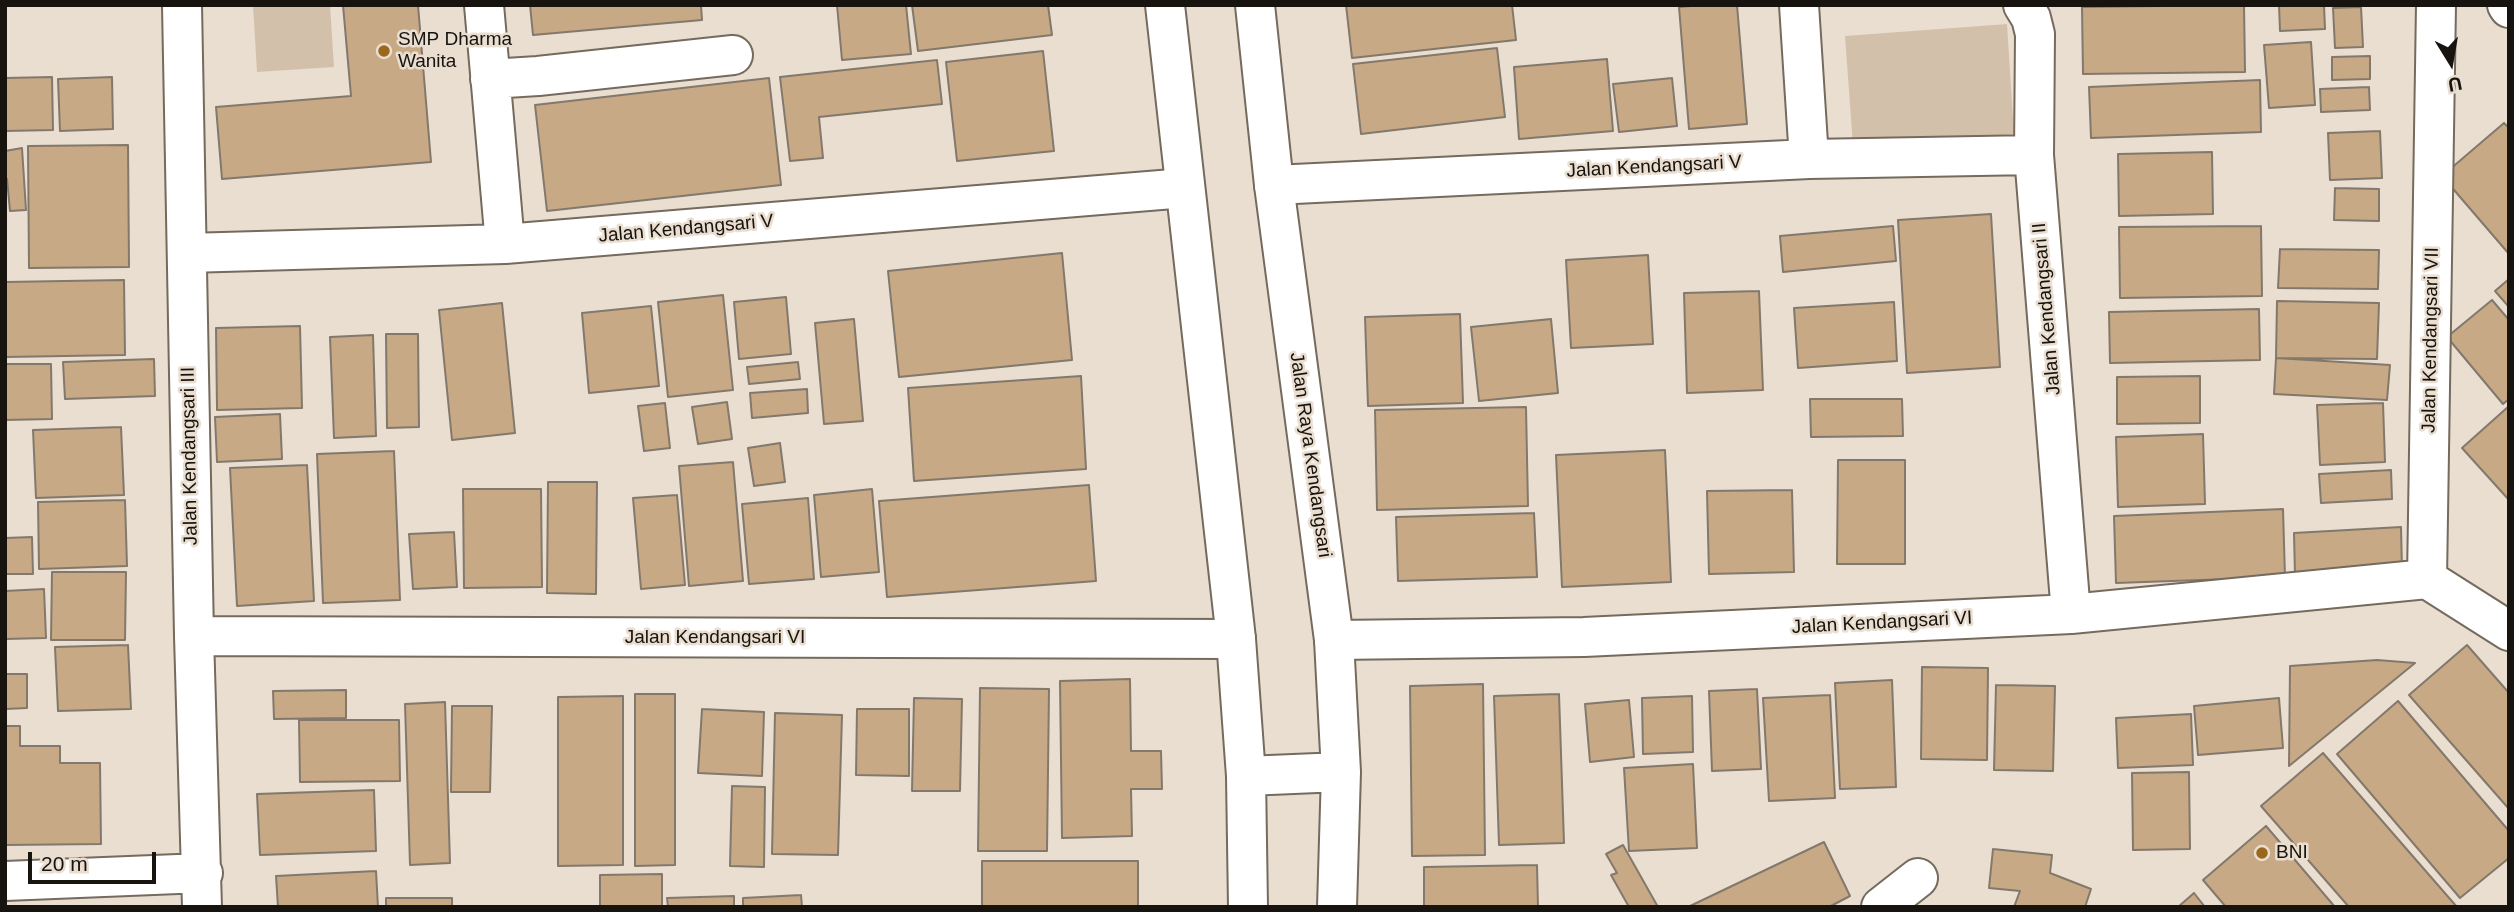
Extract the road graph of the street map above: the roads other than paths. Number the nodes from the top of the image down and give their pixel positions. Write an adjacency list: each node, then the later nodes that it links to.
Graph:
1 (182, 5): 15 (street, Jalan Kendangsari III)
2 (484, 5): 9 (street)
3 (1165, 5): 13 (street)
4 (1255, 5): 12 (street, Jalan Raya Kendangsari)
5 (1799, 5): 11 (street)
6 (2023, 5): 10 (street, Jalan Kendangsari II)
7 (2436, 5): 16 (street, Jalan Kendangsari VII)
8 (733, 55): 9 (street)
9 (490, 79): 14 (street)
10 (2034, 155): 11 (street, Jalan Kendangsari V); 17 (street, Jalan Kendangsari II)
11 (1809, 159): 12 (street, Jalan Kendangsari V)
12 (1274, 186): 21 (street, Jalan Raya Kendangsari)
13 (1185, 188): 14 (street, Jalan Kendangsari V); 20 (street)
14 (505, 244): 15 (street, Jalan Kendangsari V)
15 (187, 253): 19 (street, Jalan Kendangsari III)
16 (2427, 579): 17 (street, Jalan Kendangsari VI); 18 (street)
17 (2071, 614): 21 (street, Jalan Kendangsari VI)
18 (2509, 631)
19 (194, 636): 20 (street, Jalan Kendangsari VI); 26 (street, Jalan Kendangsari III)
20 (1236, 639): 23 (street)
21 (1334, 640): 22 (street, Jalan Raya Kendangsari)
22 (1340, 772): 23 (street); 28 (street, Jalan Raya Kendangsari)
23 (1246, 776): 27 (street)
24 (1918, 878): 29 (street)
25 (5, 881): 26 (street)
26 (202, 890)
27 (1248, 907)
28 (1337, 907)
29 (1881, 907)

